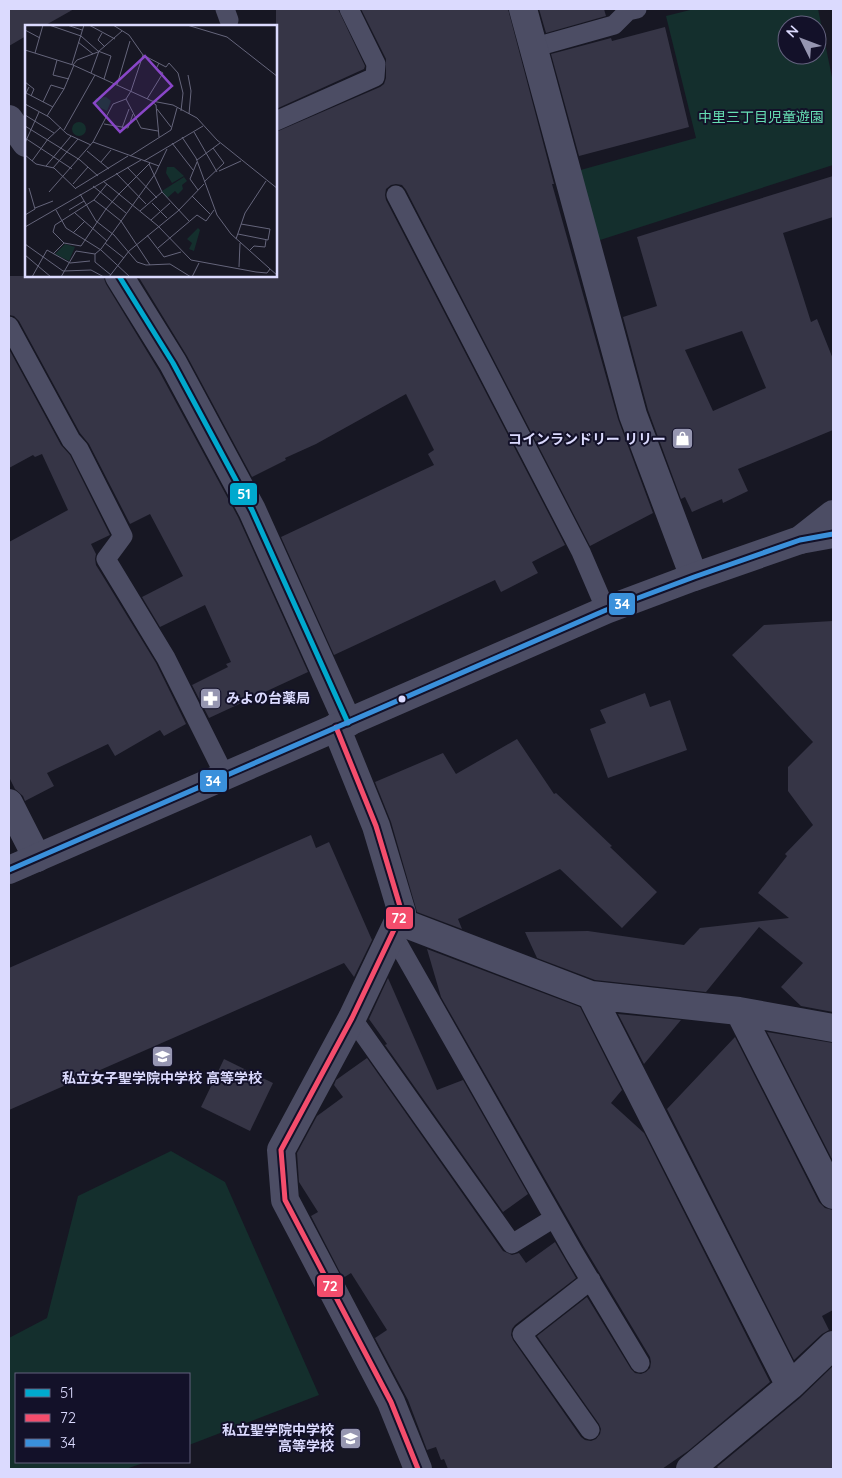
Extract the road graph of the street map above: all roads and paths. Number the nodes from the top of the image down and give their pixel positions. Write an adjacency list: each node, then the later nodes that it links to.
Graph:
1 (349, 9): 6 (lane)
2 (523, 9): 4 (street)
3 (637, 9): 4 (lane)
4 (532, 48): 14 (street)
5 (9, 119): 7 (street)
6 (278, 120)
7 (25, 142)
8 (396, 195): 15 (lane)
9 (120, 278): 16 (street)
10 (9, 326): 17 (lane)
11 (833, 514): 13 (street)
12 (833, 534): 13 (street)
13 (800, 540): 14 (street)
14 (694, 577): 15 (street)
15 (606, 610): 16 (street)
16 (342, 725): 17 (street); 21 (street)
17 (226, 776): 19 (street)
18 (9, 803): 19 (street)
19 (37, 858): 20 (street)
20 (9, 870)
21 (395, 927): 22 (street); 24 (street); 27 (lane)
22 (591, 995): 23 (street); 31 (street)
23 (739, 1011): 25 (street); 26 (street)
24 (352, 1018): 27 (lane); 33 (street)
25 (833, 1028)
26 (833, 1195)
27 (554, 1218): 28 (lane)
28 (590, 1280): 30 (lane); 32 (lane)
29 (833, 1345): 31 (street)
30 (640, 1363)
31 (790, 1386): 34 (street)
32 (590, 1430)
33 (418, 1469)
34 (690, 1469)

